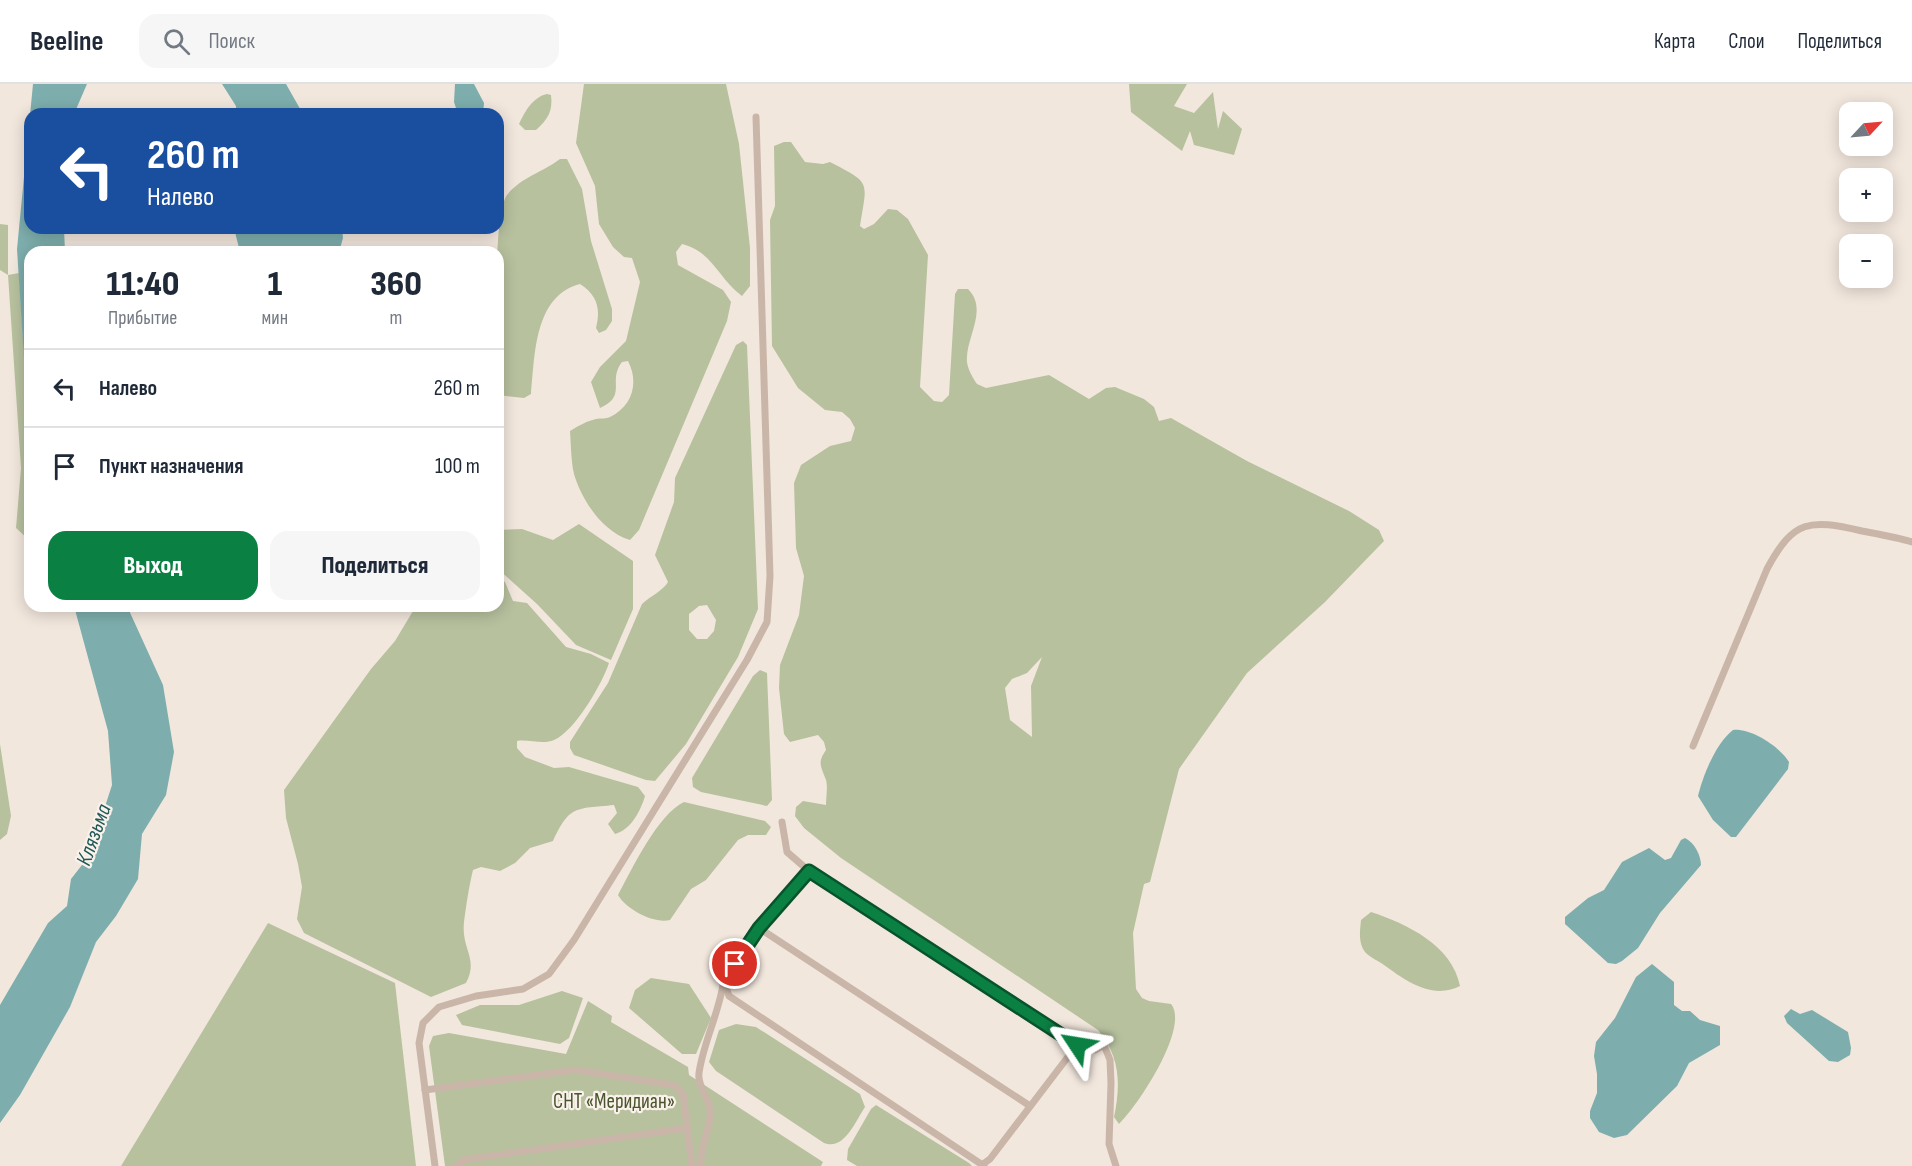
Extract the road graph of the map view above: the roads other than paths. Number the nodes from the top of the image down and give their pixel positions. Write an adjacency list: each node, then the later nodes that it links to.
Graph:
1 (756, 117): 9 (street)
2 (1912, 542): 3 (street)
3 (1693, 746)
4 (782, 822): 5 (street)
5 (809, 871): 6 (street); 8 (street)
6 (759, 928): 7 (street); 10 (street)
7 (724, 982): 12 (street); 16 (street)
8 (1077, 1045): 10 (street); 17 (street)
9 (425, 1090): 11 (street); 13 (street)
10 (1030, 1106): 12 (street)
11 (687, 1128): 14 (street); 15 (street)
12 (984, 1165)
13 (435, 1166)
14 (456, 1166)
15 (692, 1166)
16 (701, 1166)
17 (1116, 1166)

